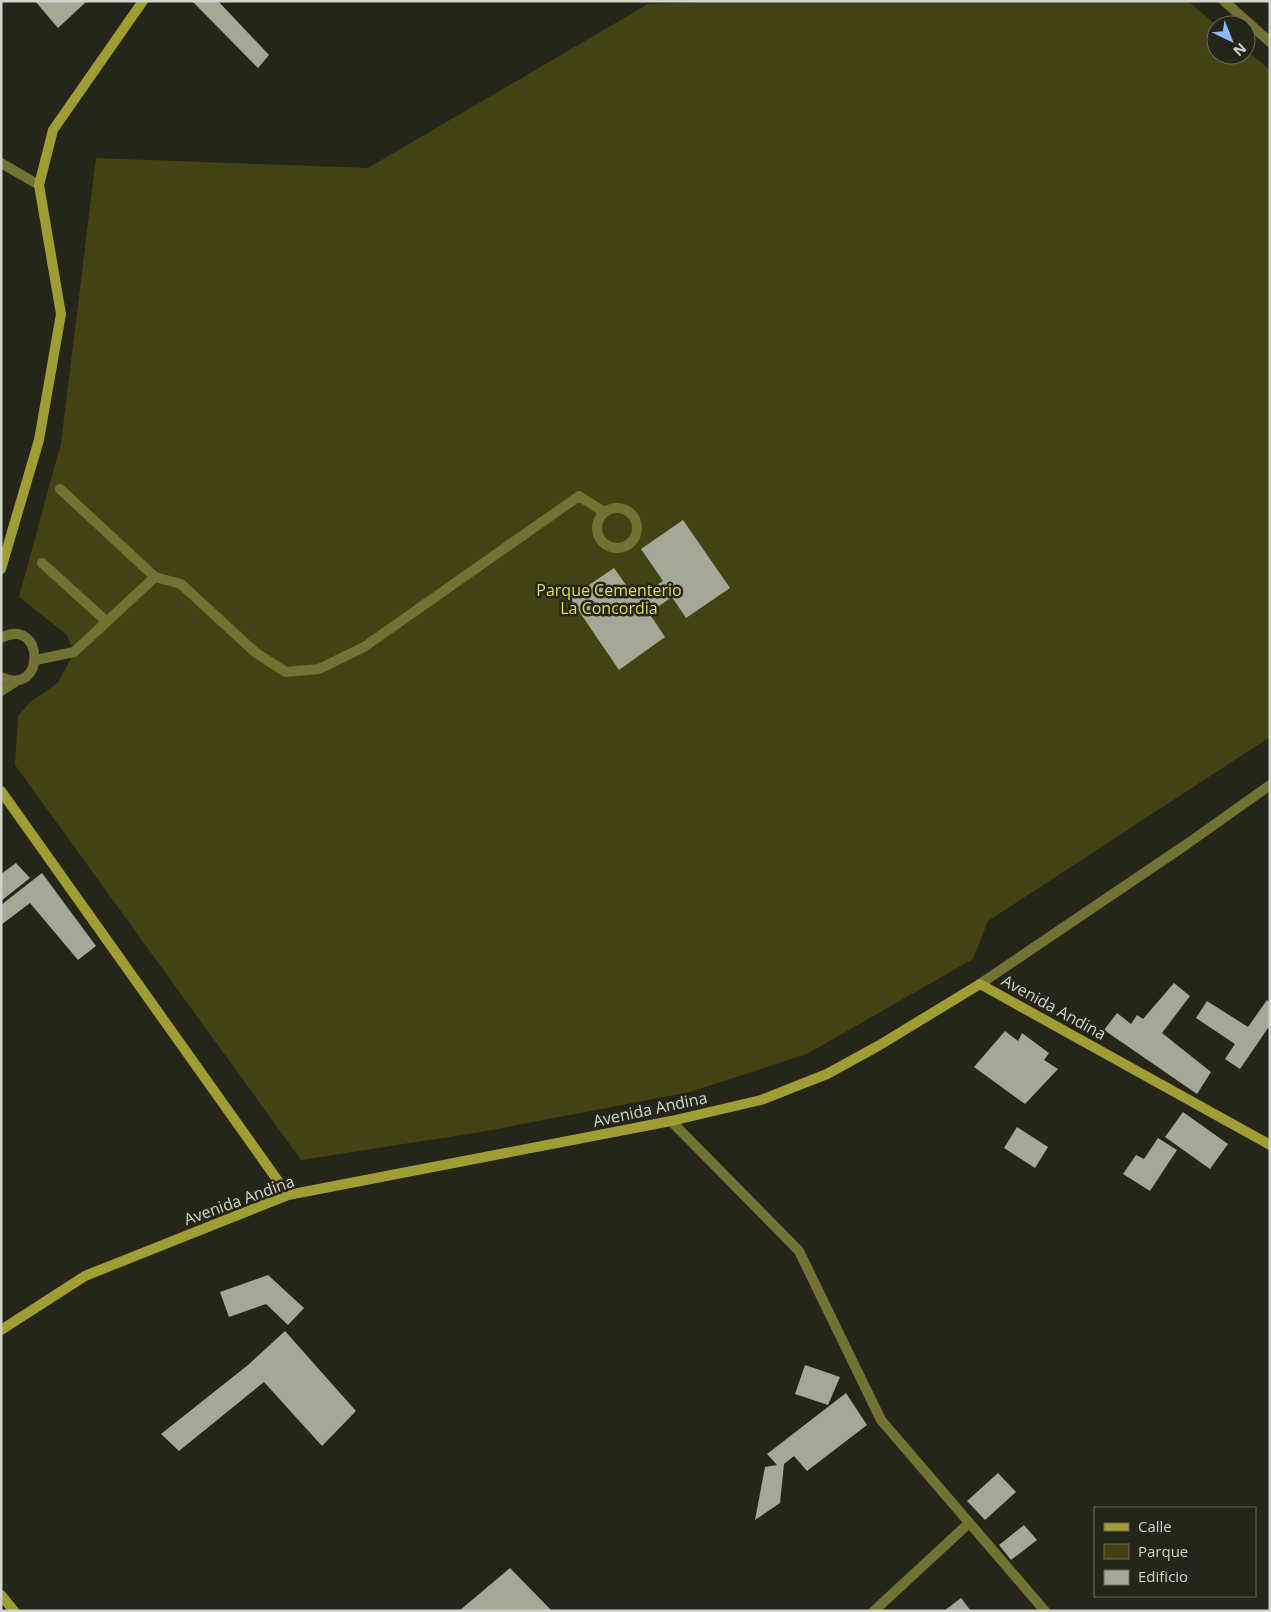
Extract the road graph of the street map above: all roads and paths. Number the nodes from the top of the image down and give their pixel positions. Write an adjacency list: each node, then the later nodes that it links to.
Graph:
1 (143, 1): 5 (street)
2 (1224, 1): 3 (street)
3 (1270, 42)
4 (1, 163): 5 (street)
5 (39, 185): 9 (street)
6 (60, 489): 10 (street)
7 (604, 512): 7 (street); 10 (street)
8 (42, 563): 11 (street)
9 (1, 569)
10 (155, 577): 11 (street)
11 (106, 621): 13 (street)
12 (5, 635): 13 (street)
13 (36, 660): 15 (street)
14 (1, 677): 15 (street)
15 (18, 680): 16 (street)
16 (1, 691)
17 (1270, 785): 19 (street)
18 (1, 791): 22 (street)
19 (980, 984): 20 (street, Avenida Andina); 21 (street, Avenida Andina)
20 (671, 1122): 22 (street, Avenida Andina); 24 (street)
21 (1270, 1145)
22 (288, 1195): 23 (street, Avenida Andina)
23 (1, 1330)
24 (969, 1523): 27 (street); 28 (street)
25 (1, 1595): 26 (street)
26 (14, 1611)
27 (874, 1611)
28 (1045, 1611)

